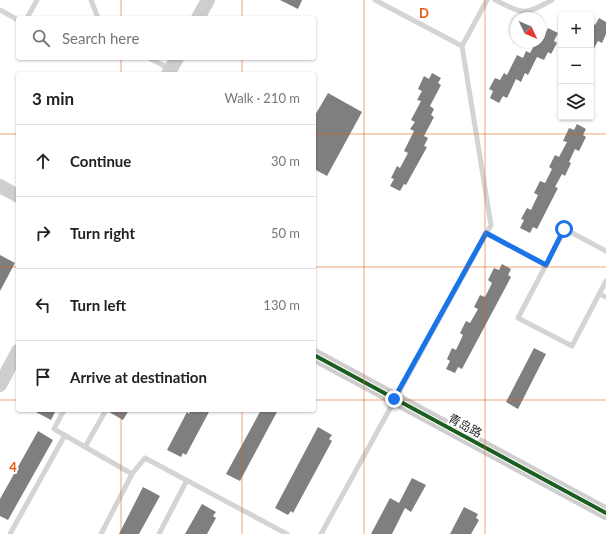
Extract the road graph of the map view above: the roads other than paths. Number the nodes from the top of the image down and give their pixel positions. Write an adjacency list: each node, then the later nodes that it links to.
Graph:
1 (37, 0): 9 (lane)
2 (91, 0): 10 (lane)
3 (208, 0): 11 (street)
4 (375, 0): 13 (lane)
5 (487, 0): 13 (lane)
6 (495, 0): 7 (lane)
7 (552, 0)
8 (0, 10): 12 (lane)
9 (28, 16)
10 (97, 16)
11 (199, 16)
12 (16, 19)
13 (462, 46): 18 (lane)
14 (154, 60): 15 (lane)
15 (172, 67)
16 (0, 186): 17 (street)
17 (16, 195)
18 (486, 233): 20 (lane); 27 (lane)
19 (606, 251): 20 (lane)
20 (546, 265): 22 (lane)
21 (606, 281): 22 (lane)
22 (600, 294): 23 (lane)
23 (606, 297)
24 (16, 355): 26 (street)
25 (316, 356): 27 (street, 青岛路)
26 (0, 385)
27 (394, 399): 34 (street, 青岛路); 39 (lane)
28 (63, 412): 30 (lane)
29 (105, 412): 31 (lane)
30 (65, 435): 31 (lane); 35 (lane)
31 (86, 447): 32 (lane)
32 (132, 474): 33 (lane); 36 (lane)
33 (187, 480): 37 (lane); 38 (lane)
34 (604, 512)
35 (10, 534)
36 (101, 534)
37 (159, 534)
38 (287, 534)
39 (321, 534)

